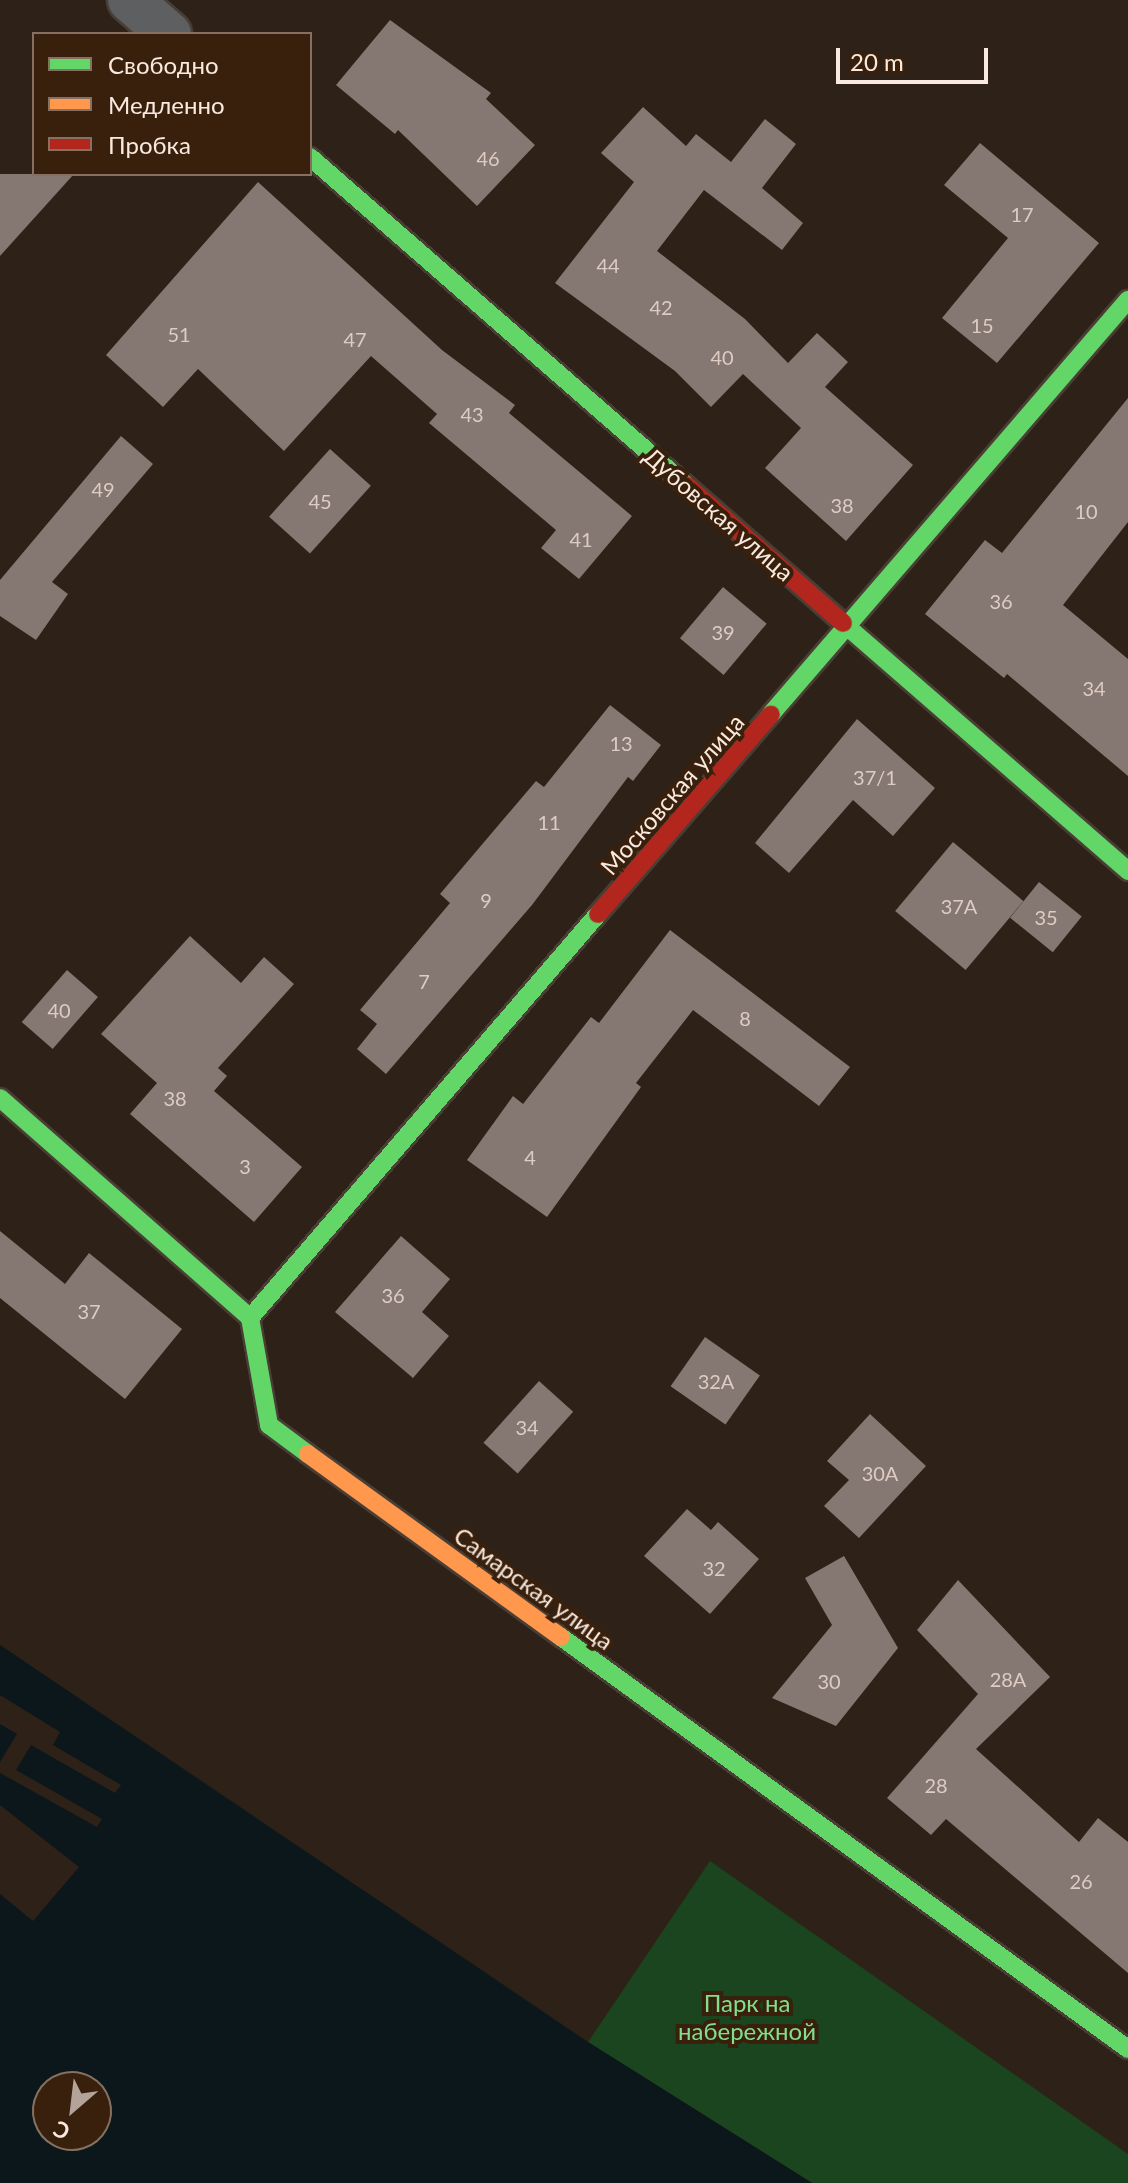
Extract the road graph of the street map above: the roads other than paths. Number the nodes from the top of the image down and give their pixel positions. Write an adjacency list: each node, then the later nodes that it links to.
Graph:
1 (130, 0): 2 (street)
2 (167, 32)
3 (312, 159): 5 (street, Дубовская улица)
4 (1128, 300): 5 (street, Московская улица)
5 (848, 627): 6 (street, Дубовская улица); 8 (street, Московская улица)
6 (1128, 871)
7 (0, 1098): 8 (street)
8 (250, 1318): 9 (street, Самарская улица)
9 (1128, 2049)

